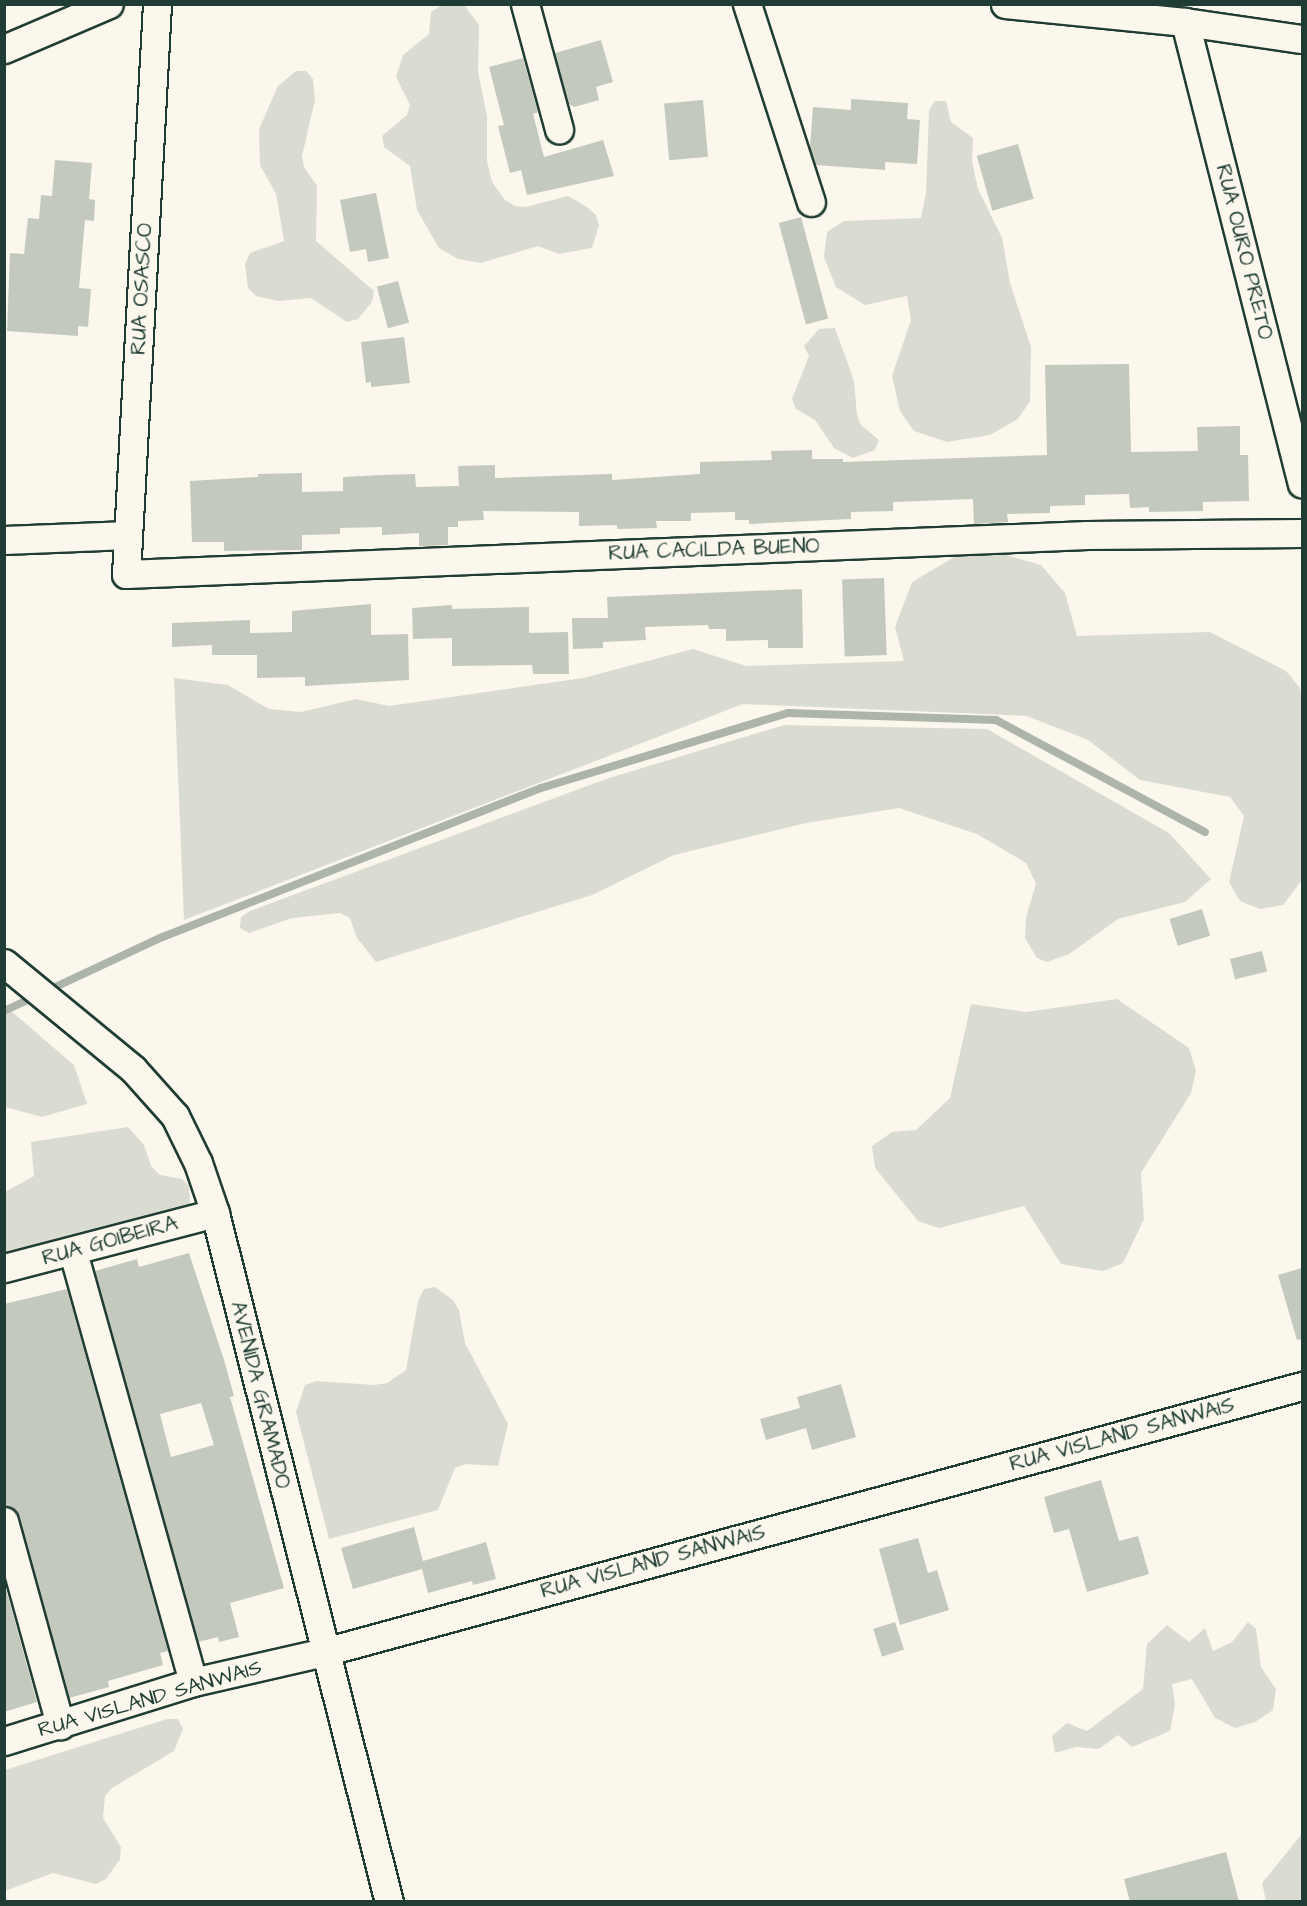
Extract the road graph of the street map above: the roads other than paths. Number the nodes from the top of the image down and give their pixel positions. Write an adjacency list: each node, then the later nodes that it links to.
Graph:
1 (109, 4): 9 (street)
2 (157, 4): 14 (street, RUA OSASCO)
3 (525, 4): 10 (street)
4 (747, 4): 11 (street)
5 (1005, 4): 7 (street)
6 (1216, 15): 7 (street); 8 (street)
7 (1185, 22): 12 (street, RUA OURO PRETO)
8 (1302, 39)
9 (4, 49)
10 (559, 129)
11 (811, 202)
12 (1302, 483)
13 (1302, 533): 16 (street, RUA CACILDA BUENO)
14 (128, 535): 15 (street); 16 (street, RUA OSASCO)
15 (4, 540)
16 (126, 574)
17 (4, 963): 18 (street, AVENIDA GRAMADO)
18 (215, 1213): 19 (street, RUA GOIBEIRA); 23 (street, AVENIDA GRAMADO)
19 (73, 1252): 20 (street, RUA GOIBEIRA); 24 (street)
20 (4, 1268)
21 (1302, 1386): 23 (street, RUA VISLAND SANWAIS)
22 (4, 1521): 25 (street)
23 (324, 1652): 24 (street, RUA VISLAND SANWAIS); 27 (street, AVENIDA GRAMADO)
24 (193, 1683): 25 (street, RUA VISLAND SANWAIS)
25 (60, 1725): 26 (street, RUA VISLAND SANWAIS)
26 (4, 1741)
27 (389, 1902)

